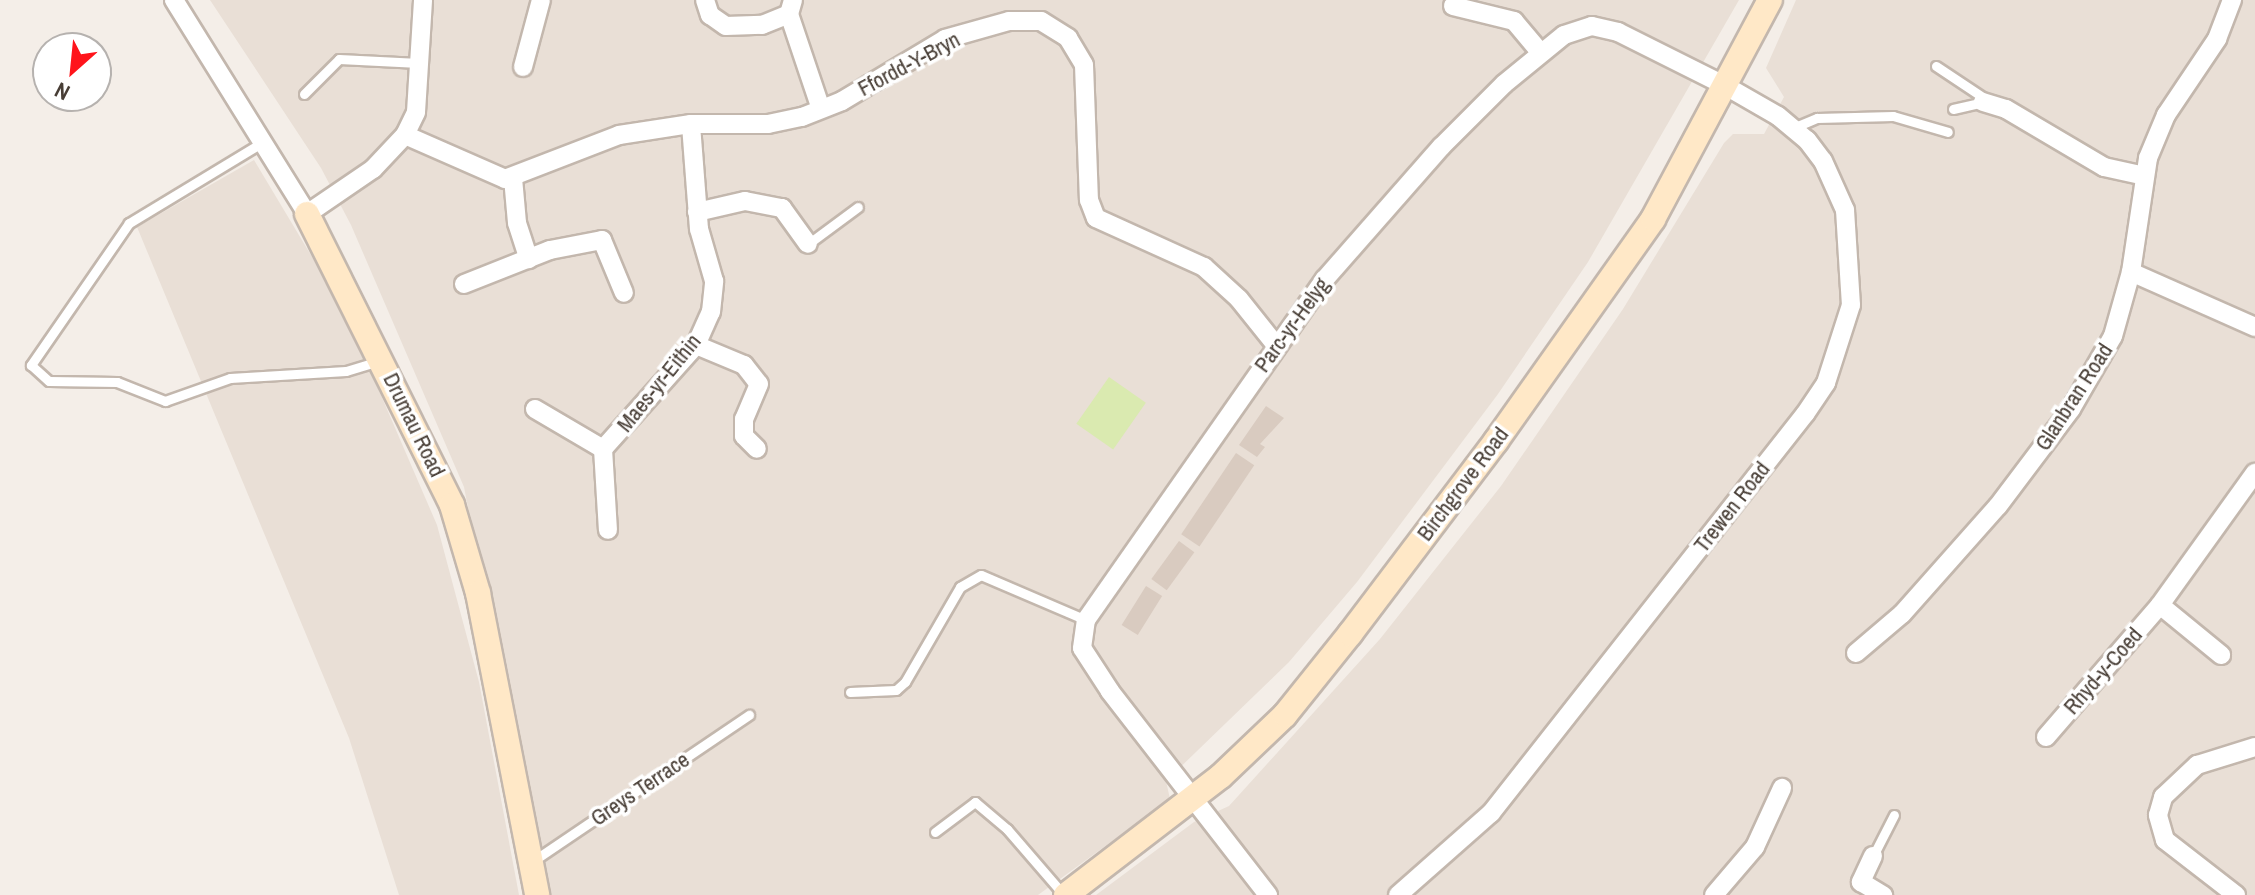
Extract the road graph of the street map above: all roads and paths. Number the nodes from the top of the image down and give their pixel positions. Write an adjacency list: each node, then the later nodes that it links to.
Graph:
1 (174, 0): 22 (street, Drumau Road)
2 (423, 0): 10 (street)
3 (541, 0): 12 (street)
4 (705, 0): 8 (street)
5 (1770, 0): 13 (main road, Birchgrove Road)
6 (2232, 0): 23 (street, Glanbran Road)
7 (1453, 6): 9 (street)
8 (791, 7): 16 (street)
9 (1540, 52): 13 (street, Parc-yr-Helyg); 34 (street, Parc-yr-Helyg)
10 (419, 63): 14 (lane); 21 (street)
11 (1936, 66): 15 (lane)
12 (523, 67)
13 (1724, 85): 19 (street, Trewen Road); 51 (main road, Birchgrove Road)
14 (304, 94)
15 (1998, 103): 17 (lane); 23 (street)
16 (821, 109): 18 (street, Ffordd-Y-Bryn); 34 (street, Ffordd-Y-Bryn)
17 (1953, 109)
18 (691, 124): 24 (street, Ffordd-Y-Bryn); 26 (street, Maes-yr-Eithin)
19 (1793, 128): 20 (lane); 60 (street, Trewen Road)
20 (1948, 132)
21 (405, 135): 24 (street); 27 (street)
22 (263, 142): 27 (street, Drumau Road); 36 (lane)
23 (2145, 176): 30 (street, Glanbran Road)
24 (513, 178): 29 (street)
25 (858, 207): 28 (lane)
26 (697, 212): 28 (street); 35 (street, Maes-yr-Eithin)
27 (307, 214): 36 (main road, Drumau Road)
28 (808, 244)
29 (529, 259): 31 (street); 32 (street)
30 (2131, 272): 33 (street); 44 (street, Glanbran Road)
31 (464, 284)
32 (624, 293)
33 (2255, 327)
34 (1275, 344): 43 (street, Parc-yr-Helyg)
35 (696, 345): 38 (street, Maes-yr-Eithin); 39 (street)
36 (382, 360): 55 (main road, Drumau Road)
37 (535, 409): 38 (street)
38 (603, 449): 41 (street)
39 (757, 449)
40 (2255, 473): 42 (street, Rhyd-y-Coed)
41 (608, 530)
42 (2160, 605): 45 (street); 48 (street, Rhyd-y-Coed)
43 (1086, 620): 46 (lane); 51 (street)
44 (1856, 653)
45 (2221, 655)
46 (850, 692)
47 (749, 715): 55 (lane, Greys Terrace)
48 (2046, 737)
49 (2255, 747): 63 (street)
50 (1782, 788): 61 (street)
51 (1192, 797): 58 (main road, Birchgrove Road); 59 (street)
52 (1894, 815): 54 (lane)
53 (935, 832): 58 (lane)
54 (1873, 856): 56 (street)
55 (531, 863): 57 (main road, Drumau Road)
56 (1858, 888): 62 (street)
57 (537, 895)
58 (1065, 895)
59 (1268, 895)
60 (1398, 895)
61 (1714, 895)
62 (1883, 895)
63 (2236, 895)

